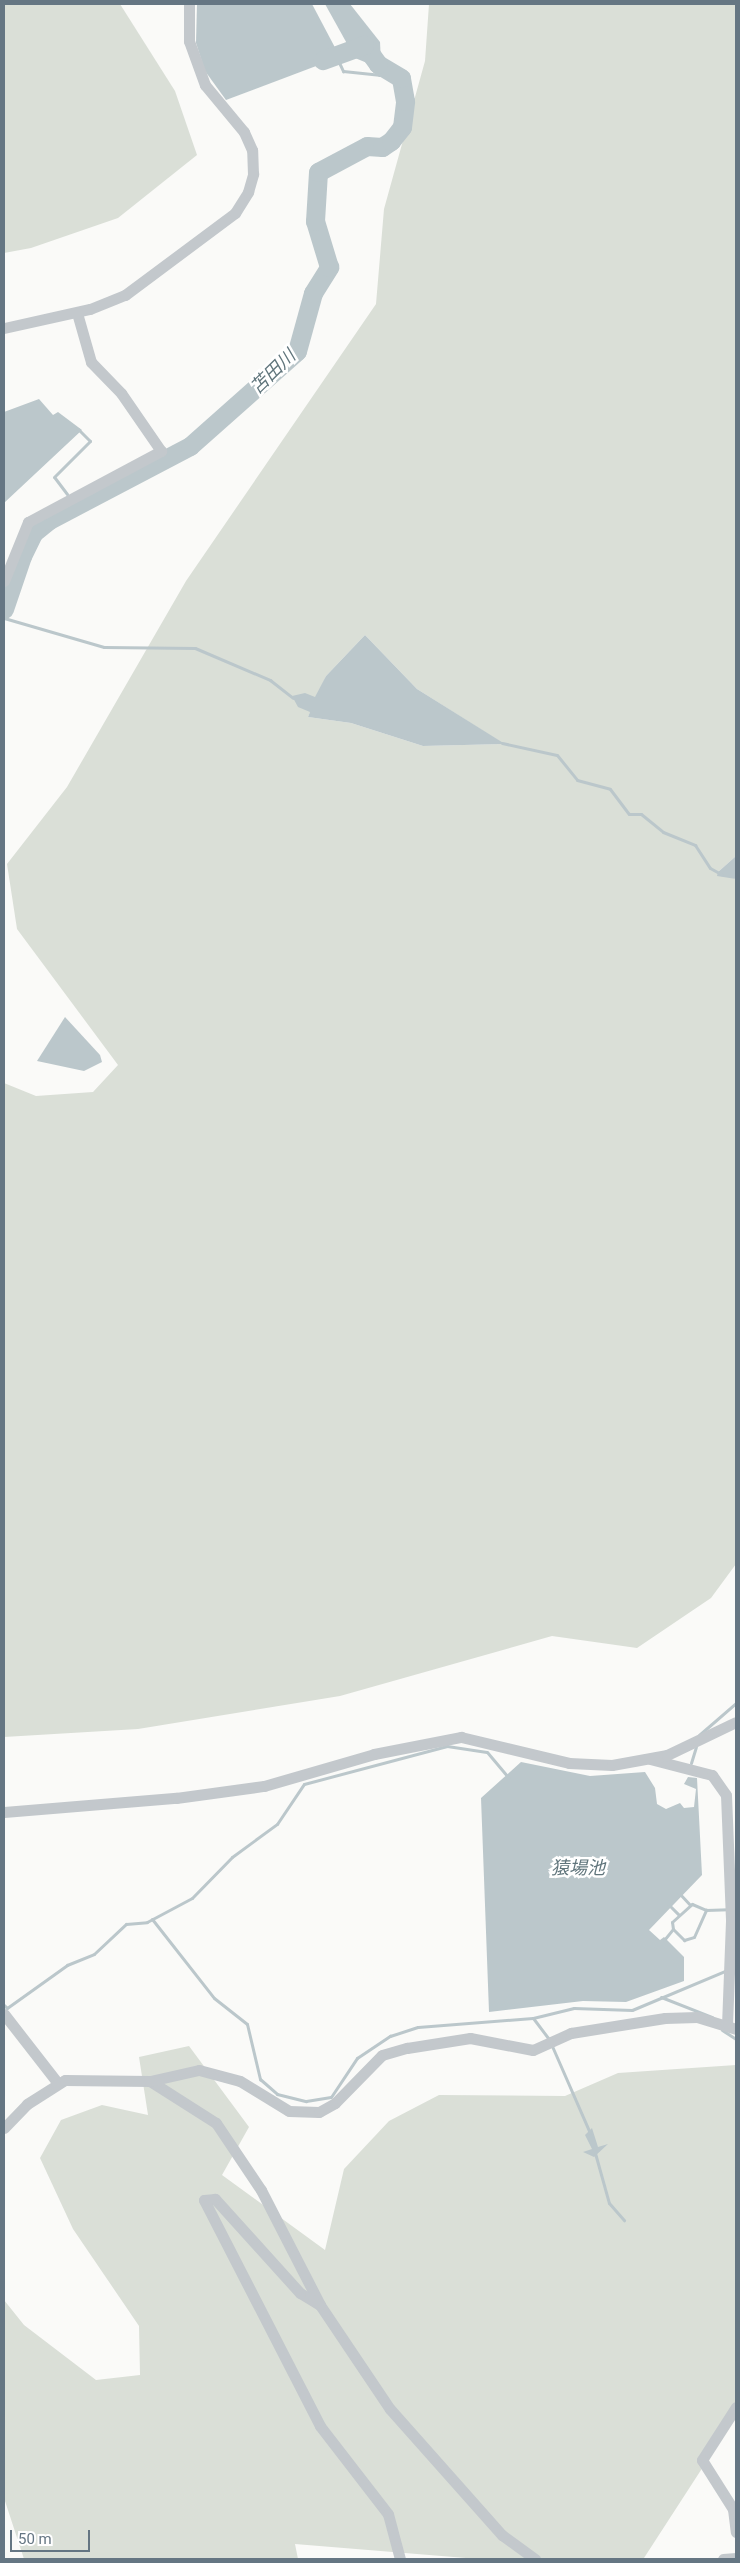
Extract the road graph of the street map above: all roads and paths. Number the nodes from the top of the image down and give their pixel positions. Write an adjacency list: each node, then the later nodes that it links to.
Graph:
1 (189, 4): 2 (street)
2 (77, 313): 3 (street); 4 (street)
3 (4, 328)
4 (4, 581)
5 (736, 1722): 6 (street)
6 (649, 1759): 7 (street); 9 (street)
7 (4, 1812)
8 (4, 2014): 11 (street)
9 (724, 2025): 10 (street)
10 (150, 2081): 11 (street); 13 (street)
11 (57, 2082): 12 (street)
12 (4, 2128)
13 (320, 2305): 17 (street); 18 (street)
14 (736, 2407): 15 (street)
15 (736, 2532)
16 (736, 2558): 19 (street)
17 (400, 2559)
18 (535, 2559)
19 (723, 2559)

